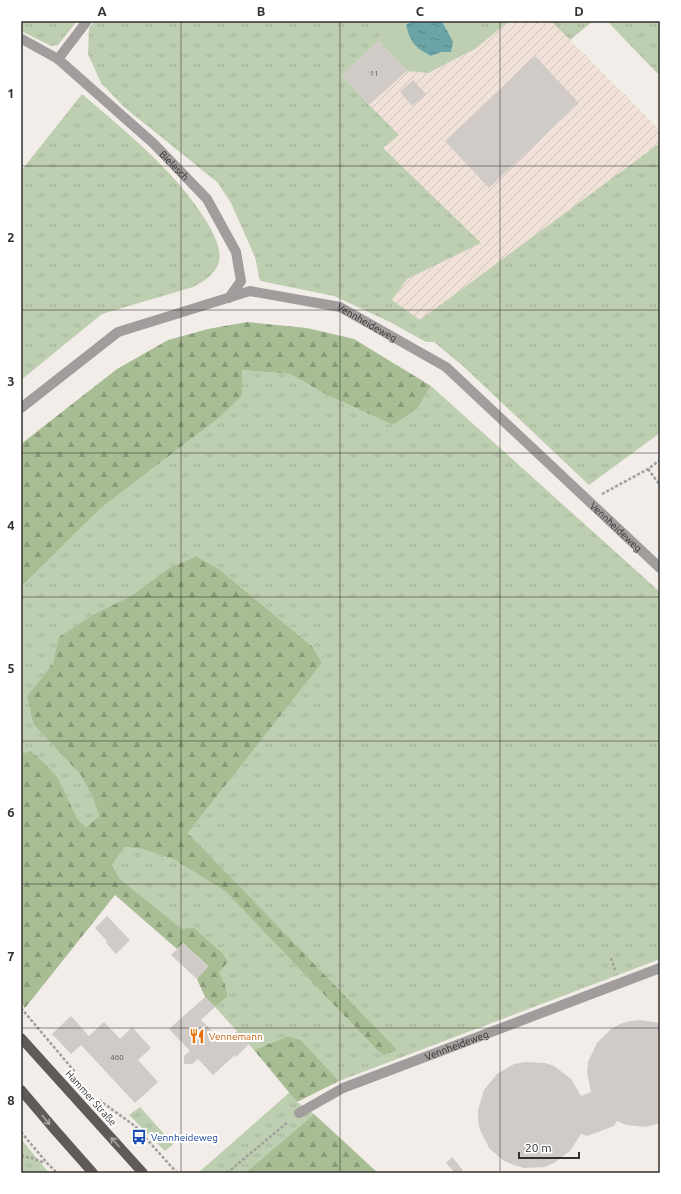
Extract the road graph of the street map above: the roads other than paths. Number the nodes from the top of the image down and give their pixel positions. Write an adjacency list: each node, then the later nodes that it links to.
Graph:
1 (87, 21): 3 (street)
2 (22, 39): 3 (street, Bielesch)
3 (58, 59): 4 (street, Bielesch)
4 (229, 298): 5 (street, Vennheideweg); 6 (street, Vennheideweg)
5 (21, 408)
6 (660, 568)
7 (660, 968): 10 (street, Vennheideweg)
8 (21, 1038): 12 (main road, Hammer Straße, one-way to 8)
9 (21, 1090): 11 (main road, one-way to 11)
10 (299, 1113)
11 (93, 1173)
12 (143, 1173)

